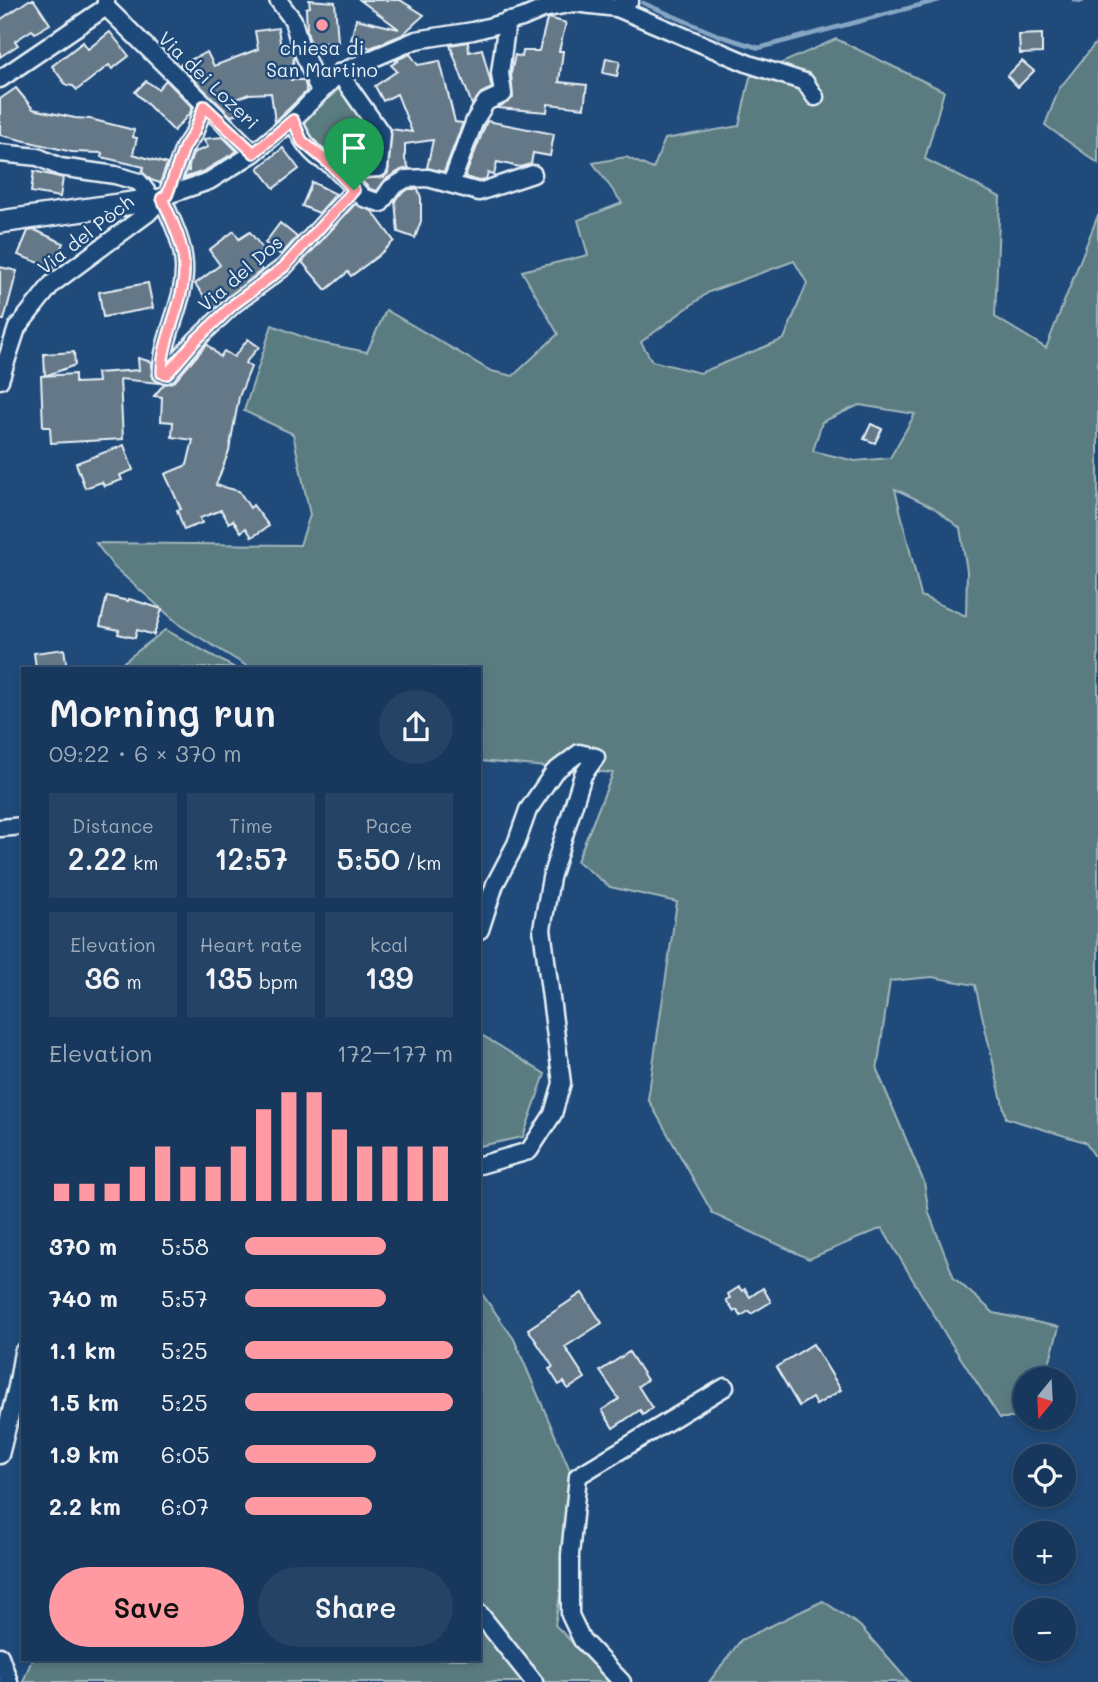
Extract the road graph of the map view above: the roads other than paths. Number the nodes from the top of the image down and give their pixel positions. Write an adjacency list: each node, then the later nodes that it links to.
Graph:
1 (278, 0): 7 (street)
2 (106, 3): 6 (street, Via dei Lozeri); 9 (street, Via dei Lozeri)
3 (623, 4): 4 (street); 8 (street)
4 (507, 21): 5 (street); 15 (street)
5 (339, 73): 7 (street); 13 (street)
6 (0, 79)
7 (320, 92): 10 (street)
8 (815, 97)
9 (204, 106): 12 (street, Via dei Lozeri); 17 (street)
10 (293, 120): 12 (street); 13 (street)
11 (0, 153): 17 (street)
12 (254, 153): 17 (street)
13 (332, 166): 16 (street)
14 (533, 174): 15 (street)
15 (451, 184): 16 (street)
16 (354, 190): 17 (street, Via del Dos)
17 (160, 198): 18 (street); 19 (street, Via del Pòch)
18 (0, 222)
19 (0, 380)
20 (2, 823): 21 (street)
21 (21, 826)
22 (481, 927): 23 (street)
23 (481, 1165)
24 (21, 1364): 26 (street)
25 (725, 1387): 31 (street)
26 (0, 1455)
27 (481, 1615): 30 (street)
28 (0, 1656): 29 (street)
29 (9, 1682)
30 (534, 1682)
31 (622, 1682)

